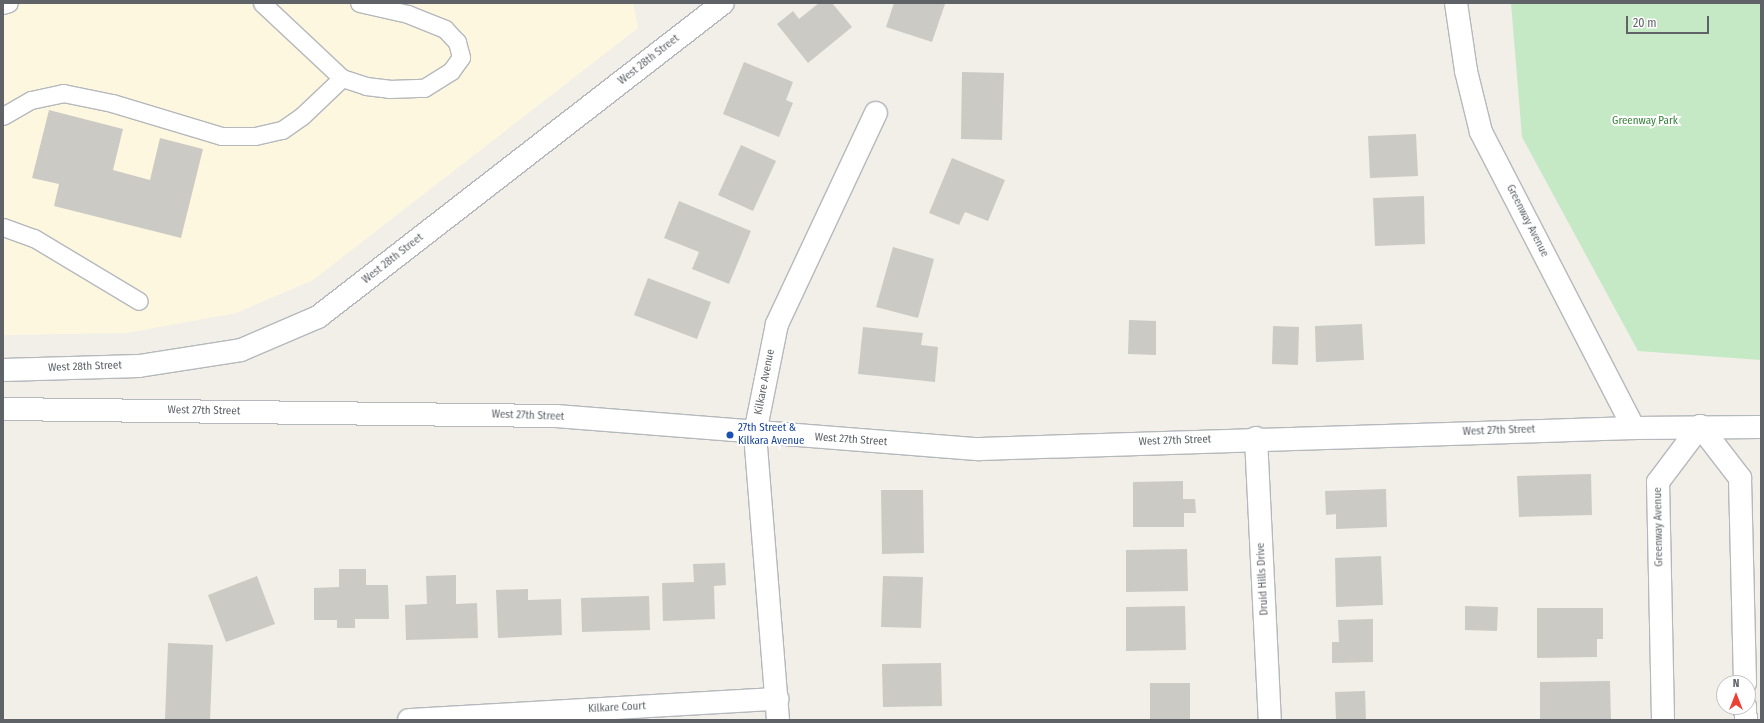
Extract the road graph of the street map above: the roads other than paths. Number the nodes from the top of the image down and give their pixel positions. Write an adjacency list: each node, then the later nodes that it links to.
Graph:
1 (9, 3): 6 (lane)
2 (262, 3): 7 (lane)
3 (359, 3): 7 (lane)
4 (723, 3): 12 (street, West 28th Street)
5 (1456, 3): 16 (street, Greenway Avenue)
6 (3, 6)
7 (342, 78): 9 (lane)
8 (876, 114): 17 (street, Kilkare Avenue)
9 (3, 116)
10 (3, 227): 11 (lane)
11 (138, 301)
12 (3, 370)
13 (3, 409): 17 (street, West 27th Street)
14 (1700, 426): 15 (street, West 27th Street); 16 (street, West 27th Street); 19 (street); 24 (street, Greenway Avenue)
15 (1761, 427)
16 (1634, 428): 18 (street, West 27th Street)
17 (755, 433): 18 (street, West 27th Street); 20 (street, Kilkare Avenue)
18 (1256, 438): 23 (street, Druid Hills Drive)
19 (1745, 675)
20 (776, 699): 21 (street, Kilkare Court); 22 (street, Kilkare Avenue)
21 (409, 720)
22 (778, 720)
23 (1270, 720)
24 (1663, 720)

